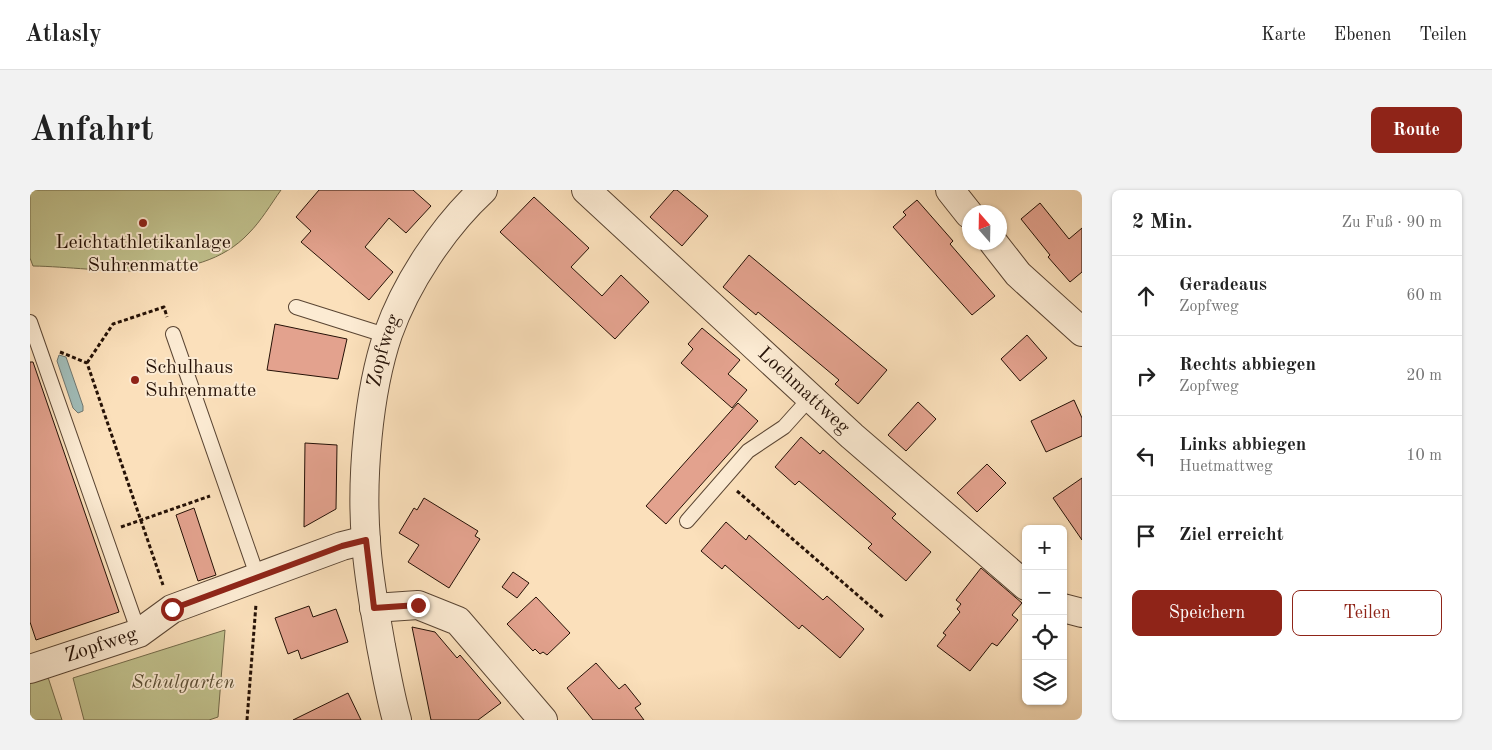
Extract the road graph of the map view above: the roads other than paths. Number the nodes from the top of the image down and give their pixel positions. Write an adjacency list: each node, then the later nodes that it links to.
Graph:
1 (483, 190): 10 (street, Zopfweg)
2 (586, 190): 11 (street, Lochmattweg)
3 (950, 190): 4 (street)
4 (962, 205)
5 (999, 250): 8 (street)
6 (296, 307): 10 (lane)
7 (30, 322): 19 (lane)
8 (1082, 332)
9 (173, 334): 14 (lane)
10 (388, 336): 13 (street, Zopfweg)
11 (810, 398): 12 (lane); 15 (street, Lochmattweg)
12 (687, 521)
13 (366, 540): 14 (street, Zopfweg); 16 (street, Zopfweg)
14 (258, 578): 19 (street, Zopfweg)
15 (1022, 583)
16 (374, 608): 21 (street, Zopfweg); 22 (street)
17 (1067, 609): 18 (street)
18 (1082, 613)
19 (138, 633): 20 (street, Zopfweg)
20 (30, 669)
21 (397, 720)
22 (542, 720)

